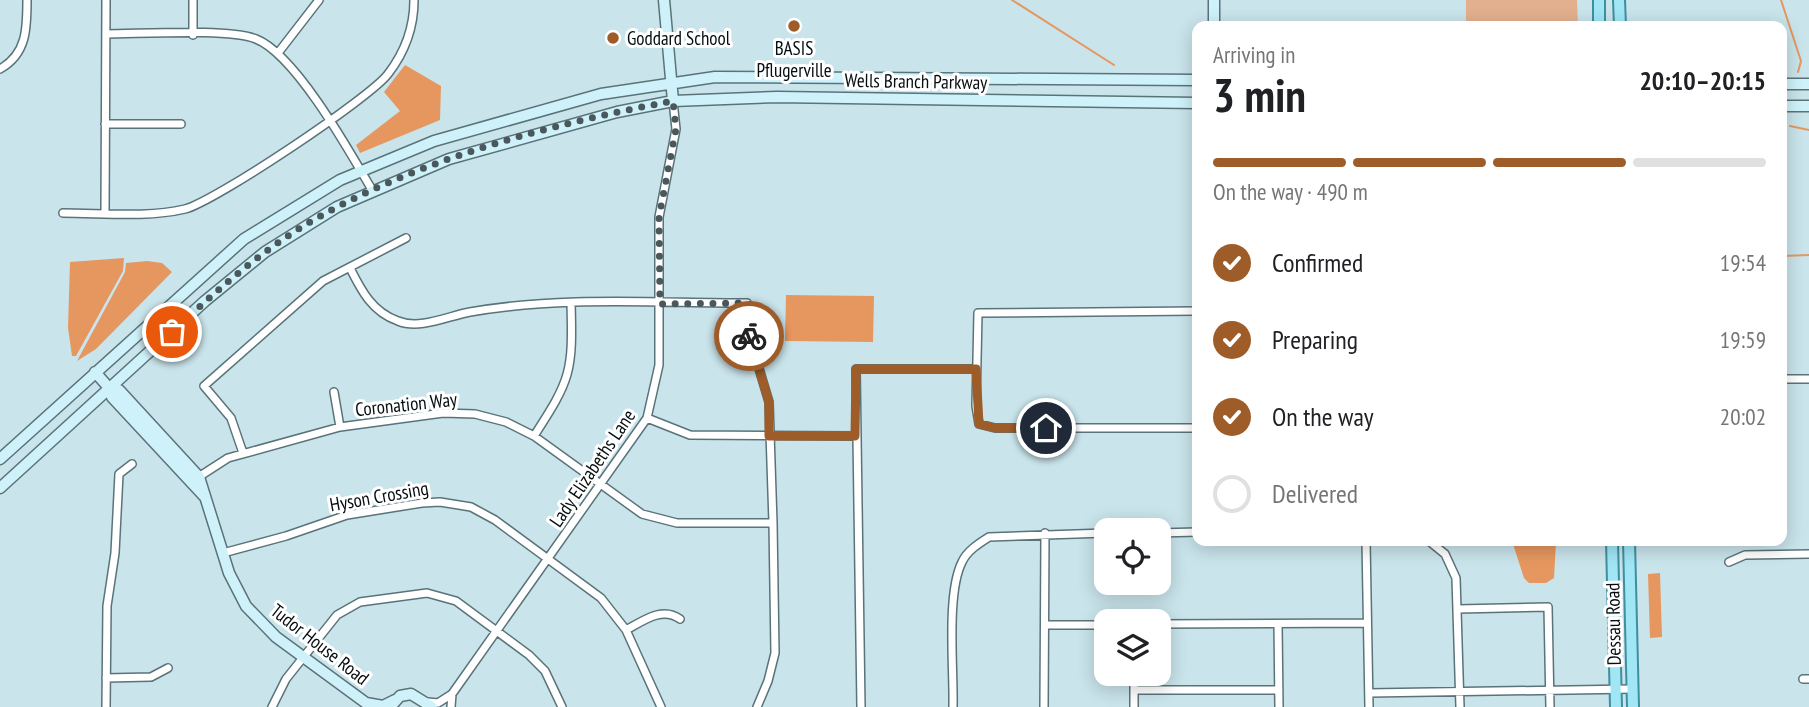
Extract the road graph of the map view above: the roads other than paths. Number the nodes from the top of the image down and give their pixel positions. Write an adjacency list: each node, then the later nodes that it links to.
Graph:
1 (27, 0): 16 (street)
2 (106, 0): 13 (street)
3 (193, 0): 14 (street)
4 (319, 0): 15 (street)
5 (414, 0): 25 (street)
6 (664, 0): 18 (main road)
7 (1214, 0): 10 (main road)
8 (1599, 0): 11 (main road)
9 (1619, 0): 12 (main road)
10 (1214, 21)
11 (1599, 21)
12 (1620, 21)
13 (106, 34): 14 (street); 26 (street)
14 (192, 35): 15 (street)
15 (278, 53): 25 (street)
16 (0, 69)
17 (1192, 80): 18 (main road, Wells Branch Parkway)
18 (672, 81): 21 (main road); 28 (main road, Wells Branch Parkway)
19 (1787, 84): 20 (main road)
20 (1809, 84)
21 (673, 101): 22 (main road, Wells Branch Parkway); 29 (main road, Wells Branch Parkway); 35 (street, Lady Elizabeths Lane)
22 (1192, 103)
23 (1787, 106): 24 (main road)
24 (1809, 106)
25 (328, 120): 28 (street); 31 (street)
26 (105, 124): 27 (street); 31 (street)
27 (181, 124)
28 (360, 170): 29 (street); 38 (main road, Wells Branch Parkway)
29 (372, 190): 41 (main road, Wells Branch Parkway)
30 (63, 213): 31 (street)
31 (105, 213)
32 (406, 238): 33 (street)
33 (350, 268): 34 (street); 49 (street)
34 (571, 303): 35 (street); 46 (street)
35 (660, 304): 43 (street, Lady Elizabeths Lane); 47 (street)
36 (1192, 311): 37 (street)
37 (976, 369): 45 (street); 48 (street)
38 (95, 372): 41 (main road, Tudor House Road); 50 (main road, Wells Branch Parkway)
39 (1787, 379): 40 (street)
40 (1809, 379)
41 (110, 388): 52 (main road, Tudor House Road); 54 (main road, Wells Branch Parkway)
42 (334, 392): 44 (street)
43 (647, 418): 47 (street); 53 (street, Lady Elizabeths Lane)
44 (340, 428): 46 (street, Coronation Way); 49 (street, Coronation Way)
45 (1192, 428)
46 (534, 436): 53 (street, Coronation Way)
47 (769, 436): 48 (street); 55 (street)
48 (855, 436): 98 (street)
49 (243, 453): 52 (street, Coronation Way)
50 (0, 459)
51 (132, 464): 79 (street)
52 (195, 480): 64 (main road, Tudor House Road)
53 (600, 487): 55 (street, Coronation Way); 66 (street, Lady Elizabeths Lane)
54 (0, 488)
55 (773, 523): 97 (street)
56 (1192, 532): 59 (street)
57 (1045, 533): 58 (street); 73 (street); 99 (street)
58 (1094, 533)
59 (1171, 533)
60 (1366, 546): 70 (street)
61 (1435, 546): 68 (street)
62 (1612, 546): 84 (main road, Dessau Road)
63 (1629, 546): 81 (main road, Dessau Road)
64 (223, 553): 66 (street, Hyson Crossing); 77 (main road, Tudor House Road)
65 (1809, 554): 67 (street)
66 (548, 558): 75 (street, Lady Elizabeths Lane); 76 (street, Hyson Crossing)
67 (1729, 562)
68 (1458, 609): 85 (street); 86 (street)
69 (680, 619): 76 (street)
70 (1367, 623): 72 (street); 87 (street)
71 (1171, 624): 72 (street)
72 (1278, 624): 83 (street)
73 (1045, 625): 74 (street); 100 (street)
74 (1094, 625)
75 (497, 630): 77 (street); 88 (street, Lady Elizabeths Lane); 96 (street)
76 (626, 630): 92 (street, Hyson Crossing)
77 (303, 657): 91 (main road, Tudor House Road); 94 (street)
78 (168, 668): 79 (street)
79 (106, 678): 93 (street)
80 (1134, 686): 82 (street)
81 (1632, 689): 84 (street); 107 (main road, Dessau Road)
82 (1134, 690): 83 (street); 101 (street)
83 (1279, 690): 102 (street)
84 (1615, 690): 85 (street); 106 (main road, Dessau Road)
85 (1550, 691): 86 (street); 105 (street)
86 (1460, 692): 87 (street); 104 (street)
87 (1369, 693): 103 (street)
88 (452, 694): 90 (street); 95 (street)
89 (393, 704): 90 (main road, Tudor House Road); 91 (main road, Tudor House Road)
90 (429, 704)
91 (367, 705)
92 (657, 706)
93 (106, 707)
94 (272, 707)
95 (451, 707)
96 (562, 707)
97 (757, 707)
98 (861, 707)
99 (953, 707)
100 (1044, 707)
101 (1134, 707)
102 (1279, 707)
103 (1369, 707)
104 (1460, 707)
105 (1550, 707)
106 (1616, 707)
107 (1633, 707)

